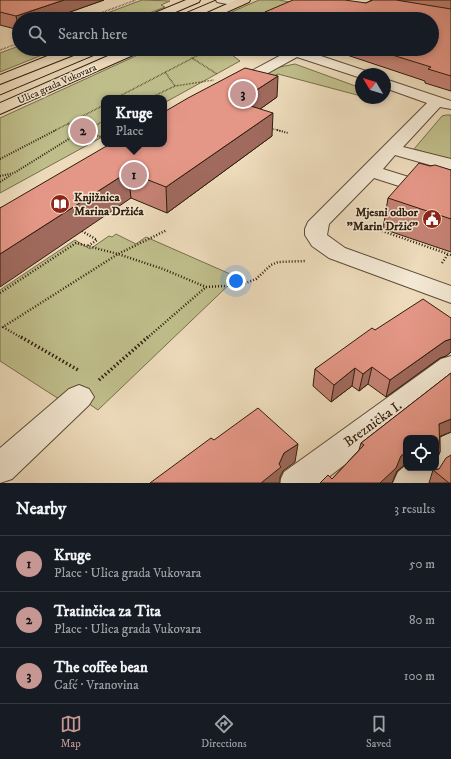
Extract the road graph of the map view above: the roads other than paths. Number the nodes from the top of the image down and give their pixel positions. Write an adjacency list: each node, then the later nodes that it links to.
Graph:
1 (196, 0): 5 (main road)
2 (220, 0): 3 (street)
3 (241, 2): 6 (main road)
4 (347, 3): 7 (street); 8 (street)
5 (166, 12)
6 (218, 12)
7 (368, 12)
8 (421, 12)
9 (439, 15): 10 (street)
10 (451, 17)
11 (59, 56): 16 (main road)
12 (120, 56): 20 (main road, Ulica grada Vukovara)
13 (284, 56): 18 (street)
14 (307, 56): 15 (street)
15 (355, 72)
16 (0, 80)
17 (391, 85): 19 (street)
18 (231, 88)
19 (444, 104): 21 (street)
20 (0, 110)
21 (392, 149): 22 (street); 23 (street)
22 (451, 165)
23 (371, 171): 24 (street); 25 (street)
24 (424, 188)
25 (451, 295)
26 (451, 367): 32 (street, Breznička I.)
27 (88, 389): 30 (street)
28 (451, 446): 29 (street)
29 (439, 456)
30 (0, 469)
31 (422, 471): 33 (street)
32 (296, 483)
33 (410, 483)

